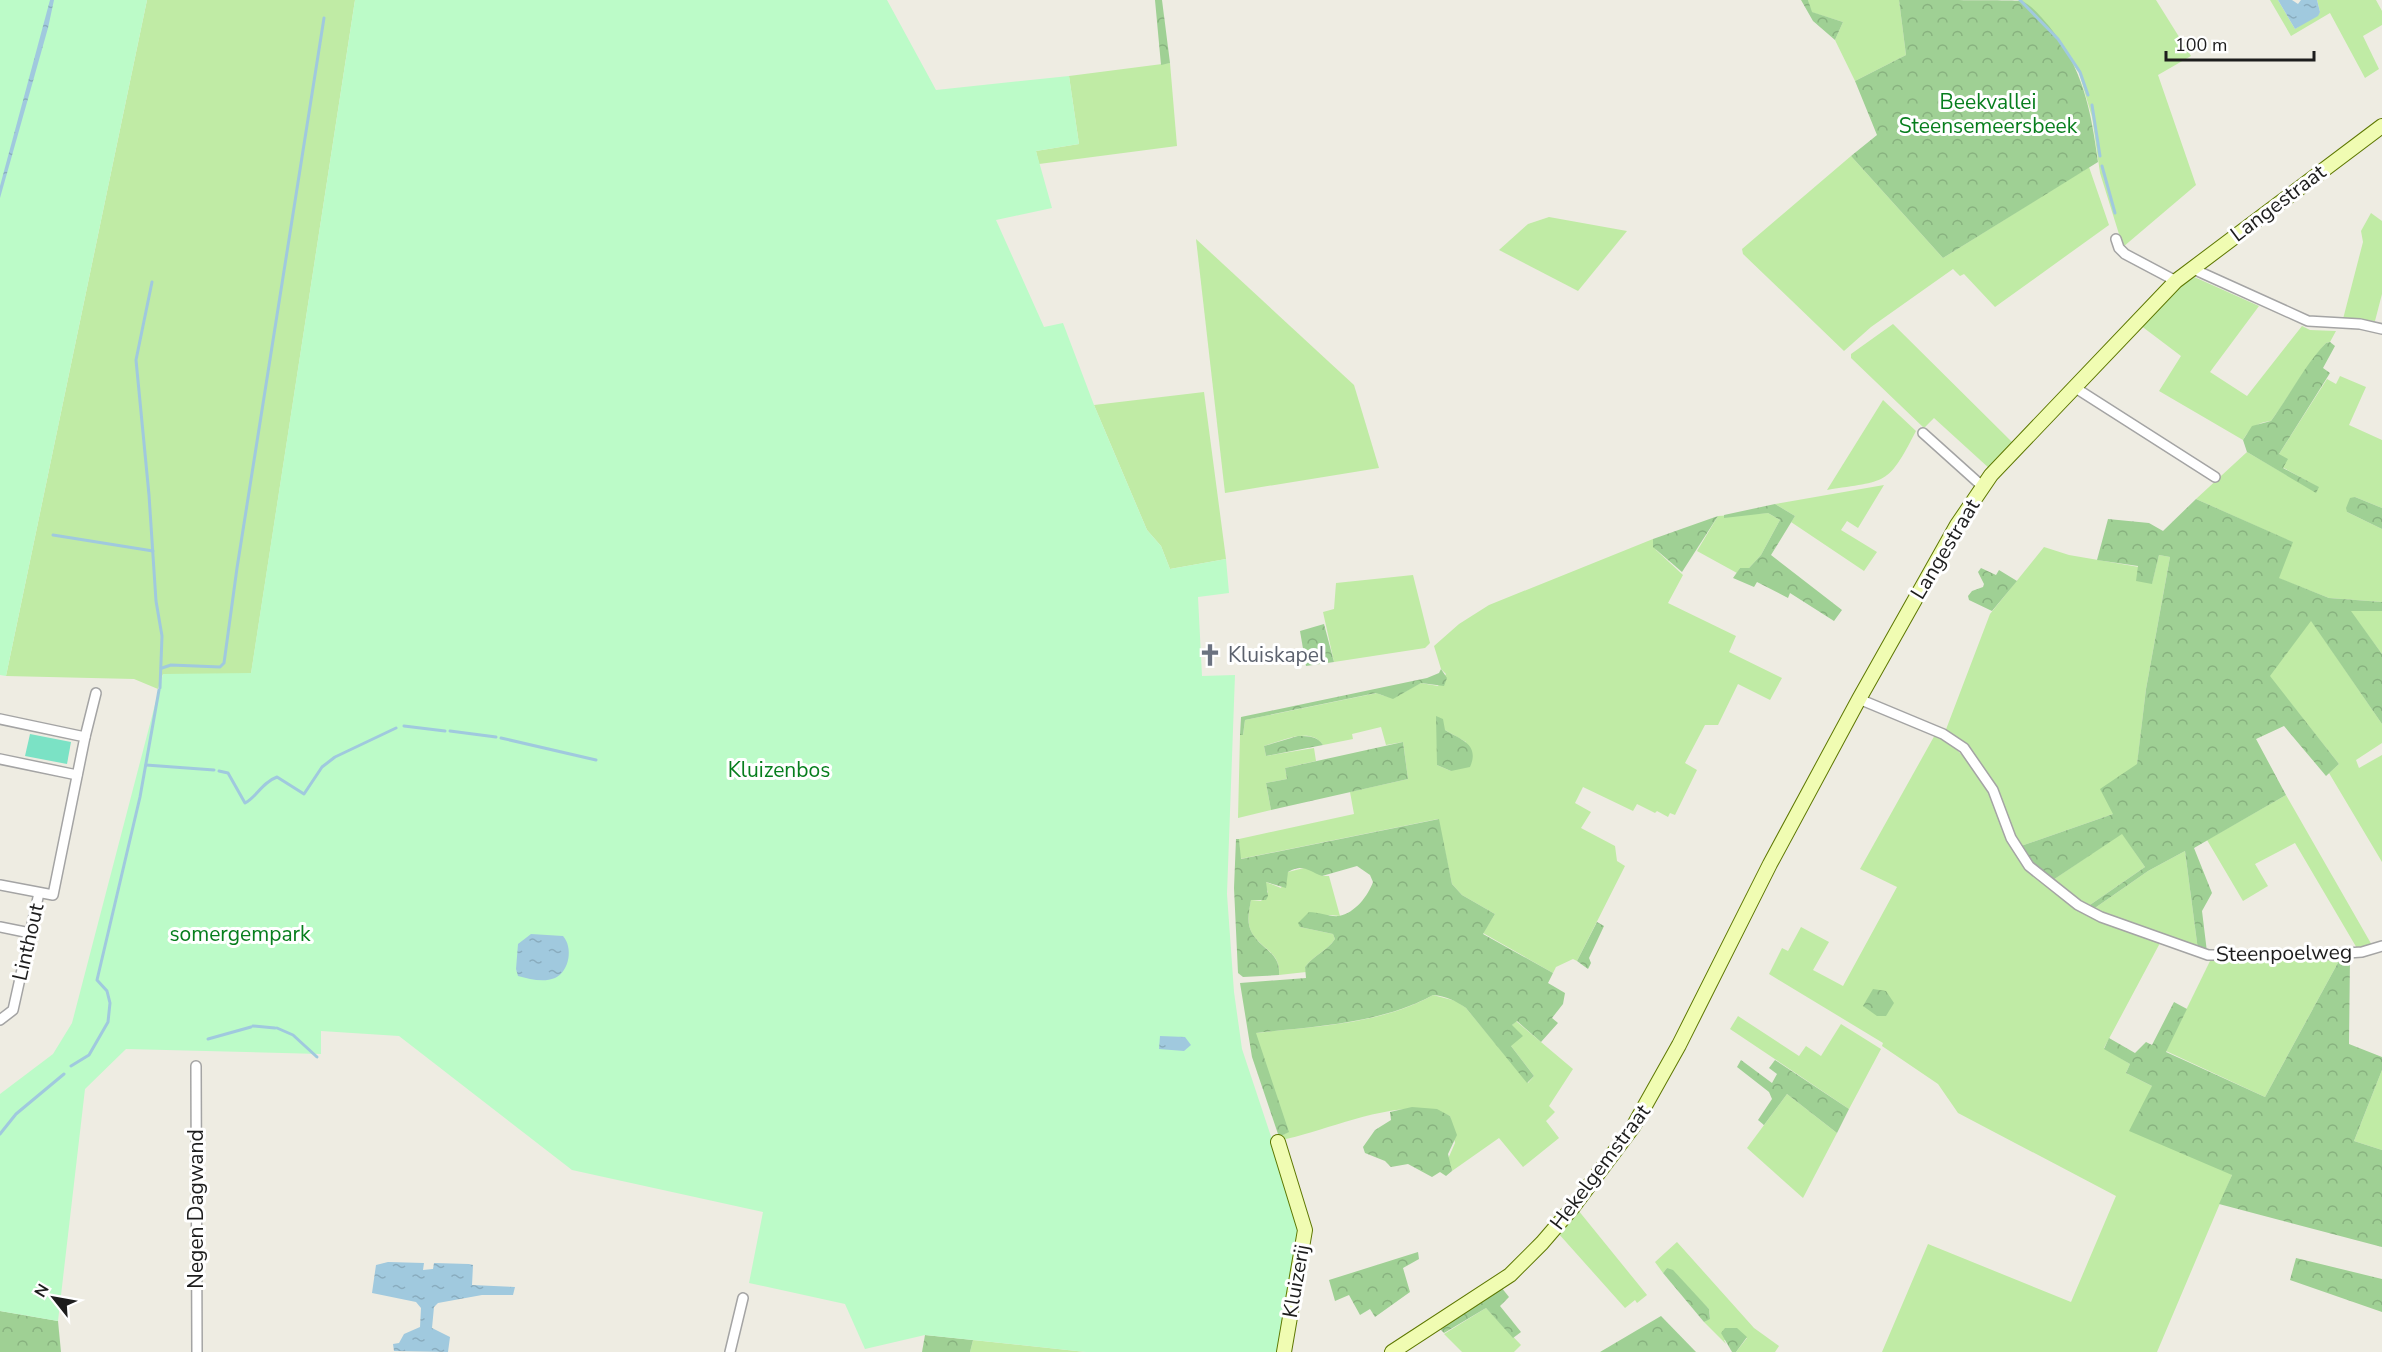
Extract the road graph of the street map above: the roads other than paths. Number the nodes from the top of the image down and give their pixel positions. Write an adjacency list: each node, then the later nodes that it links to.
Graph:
1 (2382, 126): 3 (street, Langestraat)
2 (2116, 239): 4 (street)
3 (2192, 268): 4 (street, Langestraat); 5 (street)
4 (2176, 281): 6 (street, Langestraat)
5 (2382, 329)
6 (2074, 387): 8 (street); 9 (street, Langestraat)
7 (1923, 433): 9 (street)
8 (2215, 477)
9 (1982, 486): 11 (street, Langestraat)
10 (96, 693): 13 (street, Linthout)
11 (1859, 699): 16 (street, Langestraat); 21 (street, Steenpoelweg)
12 (0, 719): 13 (street)
13 (85, 737): 15 (street, Linthout)
14 (0, 759): 15 (street)
15 (77, 775): 18 (street, Linthout)
16 (1773, 859): 29 (street, Hekelgemstraat)
17 (0, 885): 18 (street, Linthout)
18 (39, 893): 20 (street, Linthout)
19 (0, 927): 20 (street)
20 (30, 933): 22 (street, Linthout)
21 (2382, 946)
22 (0, 1020)
23 (196, 1066): 26 (street, Negen Dagwand)
24 (1278, 1142): 28 (street, Kluizerij)
25 (743, 1298): 27 (street)
26 (197, 1352)
27 (730, 1352)
28 (1284, 1352)
29 (1392, 1352)

